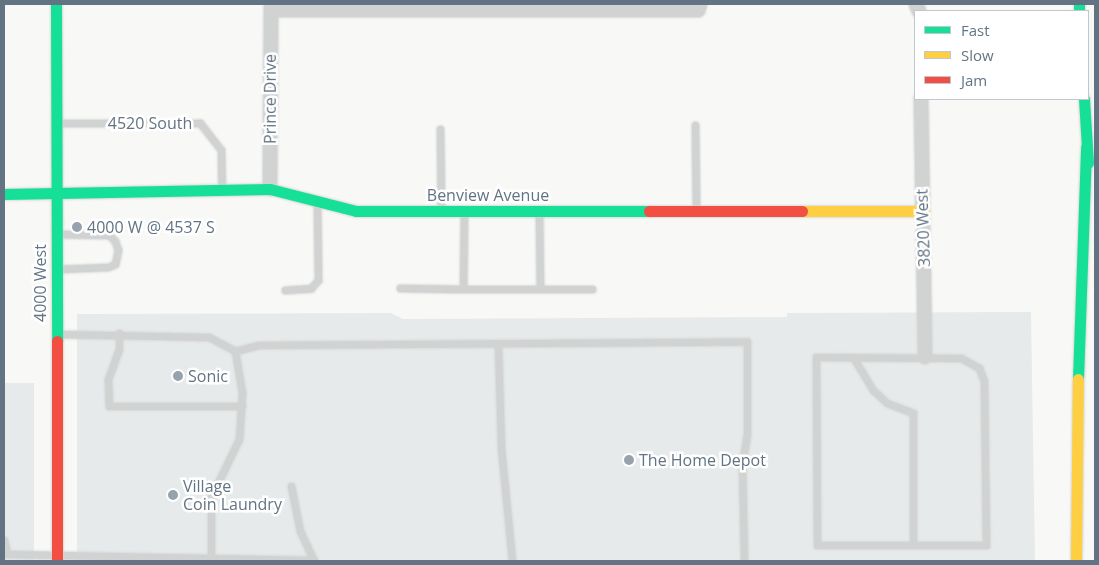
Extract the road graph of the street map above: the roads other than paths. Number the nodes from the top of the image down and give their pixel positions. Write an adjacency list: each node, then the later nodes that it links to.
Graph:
1 (56, 4): 6 (main road, 4000 West)
2 (270, 7): 3 (street); 10 (street, Prince Drive)
3 (699, 7)
4 (921, 100): 19 (street, 3820 West)
5 (1084, 100): 9 (main road)
6 (56, 123): 11 (lane, 4520 South); 12 (main road, 4000 West)
7 (695, 125): 18 (lane)
8 (440, 130): 15 (lane)
9 (1086, 147): 21 (main road); 44 (main road)
10 (270, 189): 11 (main road, Benview Avenue); 14 (main road, Benview Avenue)
11 (222, 190): 12 (main road, Benview Avenue)
12 (56, 192): 13 (main road, Benview Avenue); 20 (main road, 4000 West)
13 (4, 194)
14 (317, 203): 15 (main road, Benview Avenue); 27 (lane)
15 (442, 211): 16 (main road, Benview Avenue)
16 (464, 211): 17 (main road, Benview Avenue); 24 (lane)
17 (539, 211): 18 (main road, Benview Avenue); 25 (lane)
18 (696, 211): 19 (main road, Benview Avenue)
19 (924, 211): 33 (street, 3820 West)
20 (56, 234): 22 (main road, 4000 West); 22 (lane)
21 (1095, 258)
22 (56, 269): 29 (main road, 4000 West)
23 (400, 288): 24 (lane)
24 (463, 289): 25 (lane)
25 (540, 289): 26 (lane)
26 (592, 289)
27 (285, 290)
28 (119, 333): 29 (lane); 31 (lane); 34 (lane)
29 (57, 334): 39 (main road, 4000 West)
30 (498, 345): 31 (lane); 42 (lane); 43 (lane)
31 (235, 351): 34 (lane)
32 (853, 357): 33 (lane); 37 (lane); 37 (lane)
33 (925, 357): 37 (lane)
34 (242, 406): 40 (lane)
35 (291, 486): 41 (lane)
36 (4, 540): 38 (lane)
37 (914, 545)
38 (5, 554): 39 (lane)
39 (57, 559): 40 (lane)
40 (211, 561): 41 (lane)
41 (314, 561)
42 (512, 561)
43 (744, 561)
44 (1076, 561)

